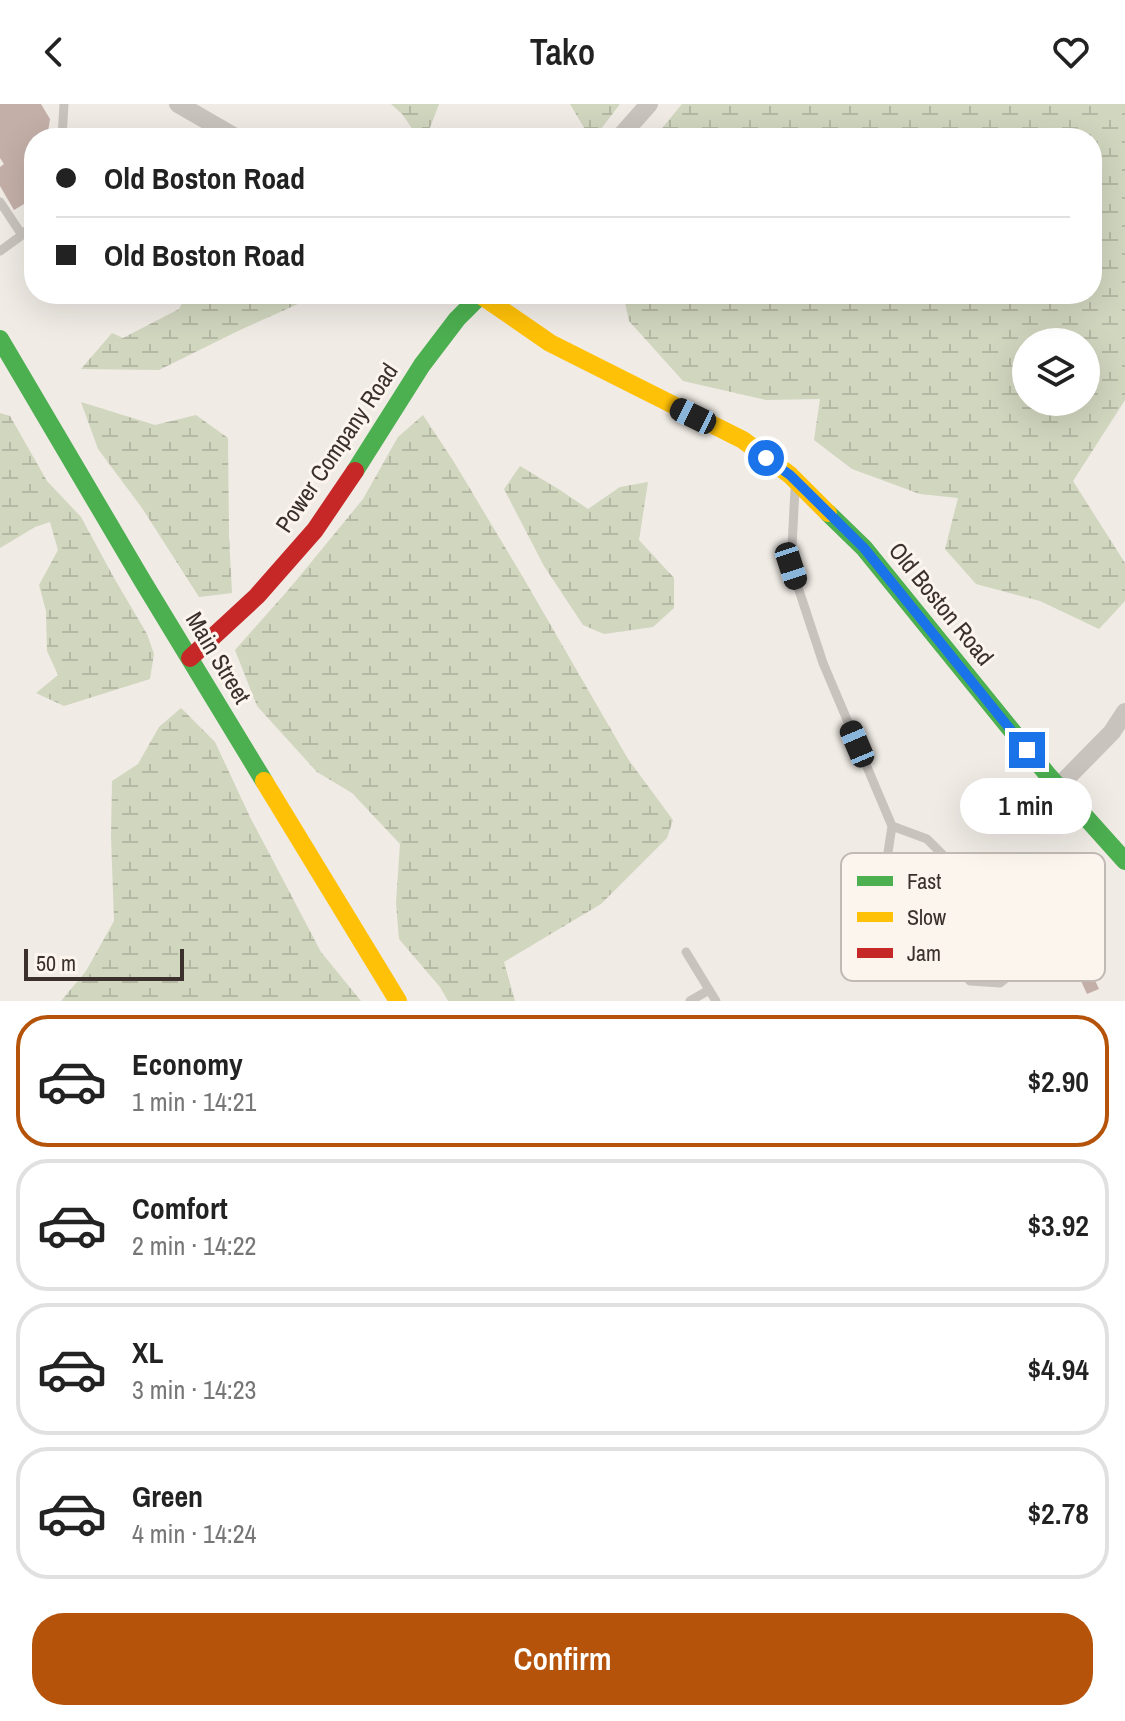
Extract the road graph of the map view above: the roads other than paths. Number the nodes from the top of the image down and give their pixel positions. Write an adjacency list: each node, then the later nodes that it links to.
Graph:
1 (64, 104): 4 (lane)
2 (178, 104): 5 (street)
3 (649, 104): 6 (street)
4 (63, 128)
5 (220, 128)
6 (628, 128)
7 (0, 202): 8 (lane)
8 (22, 235): 9 (lane)
9 (0, 251)
10 (471, 304): 14 (street, Power Company Road)
11 (495, 304): 13 (street, Old Boston Road)
12 (0, 339): 14 (street, Main Street)
13 (796, 481): 16 (street, Old Boston Road); 17 (lane)
14 (190, 658): 25 (street, Main Street)
15 (1125, 712): 16 (street)
16 (1058, 787): 20 (street, Old Boston Road)
17 (892, 826): 18 (lane); 19 (lane)
18 (888, 853)
19 (941, 853)
20 (1125, 861)
21 (686, 952): 24 (lane)
22 (970, 981): 23 (lane)
23 (1003, 981)
24 (709, 990): 26 (lane); 27 (lane)
25 (398, 1001)
26 (690, 1001)
27 (716, 1001)

